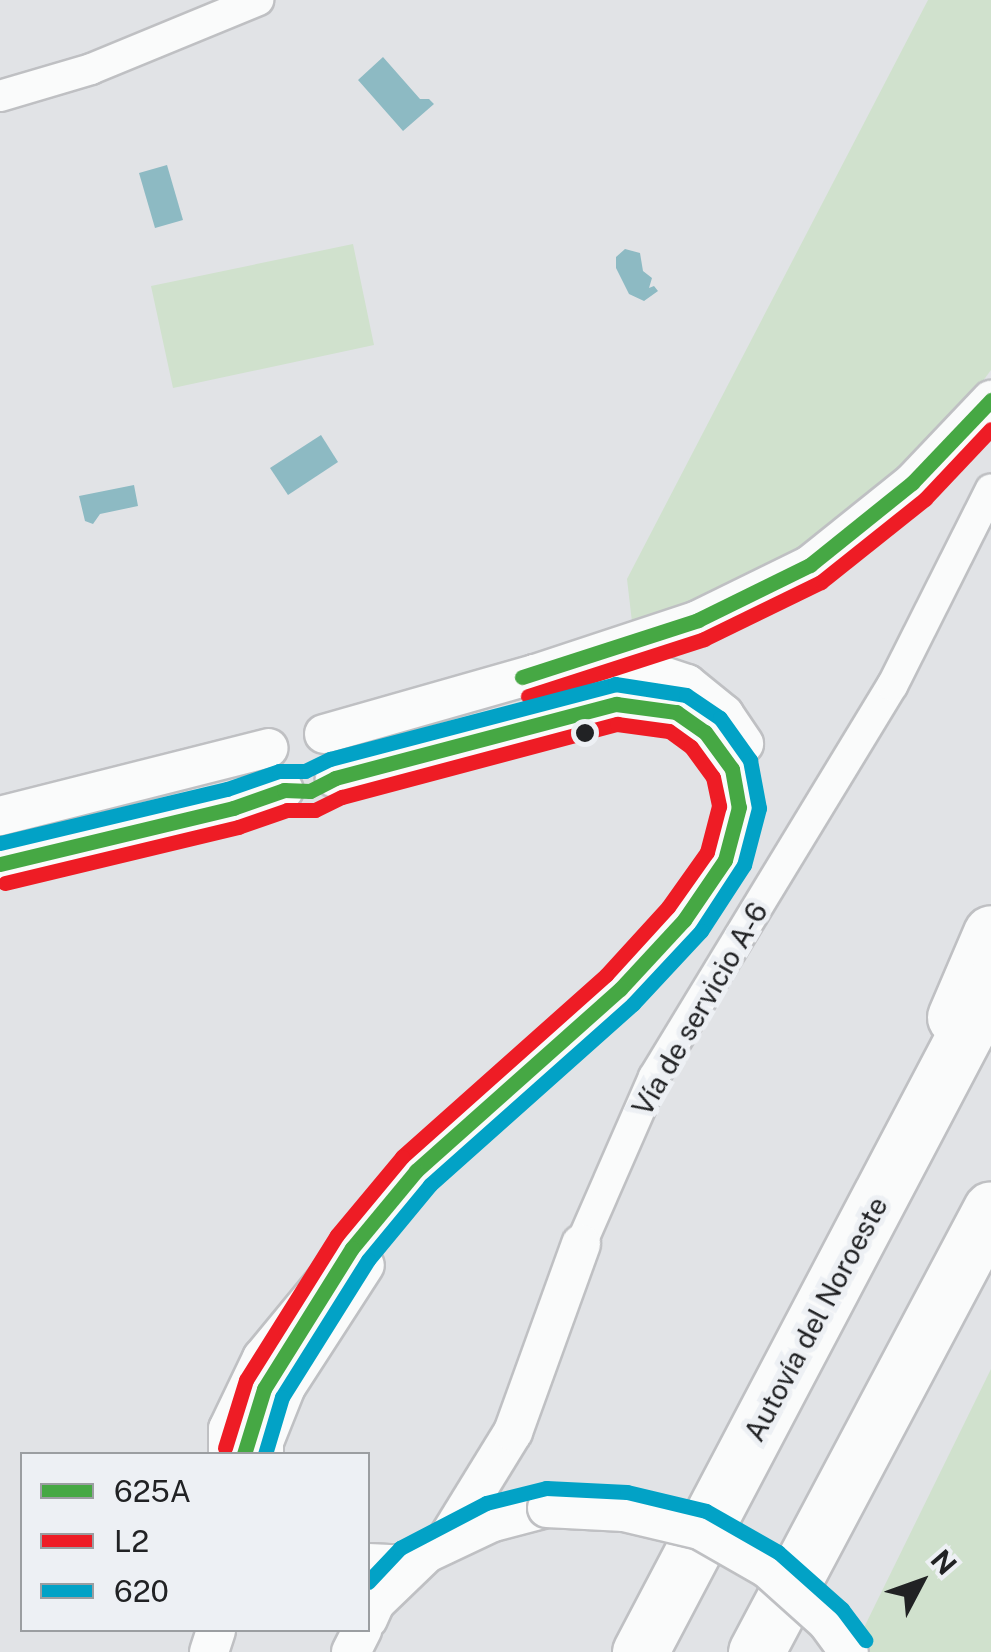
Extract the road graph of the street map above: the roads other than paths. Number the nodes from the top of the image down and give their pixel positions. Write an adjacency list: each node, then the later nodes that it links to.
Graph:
1 (258, 0): 2 (street)
2 (0, 96)
3 (991, 400): 5 (street)
4 (991, 489): 16 (street, Vía de servicio A-6)
5 (534, 674): 6 (street); 20 (street, Vía de servicio A-6)
6 (324, 734): 7 (street); 8 (street)
7 (268, 748): 9 (street); 10 (street)
8 (336, 778): 9 (street); 17 (street, Vía de servicio A-6)
9 (284, 790): 11 (street)
10 (0, 816)
11 (0, 864)
12 (991, 933): 15 (highway)
13 (991, 985): 15 (highway, Autovía del Noroeste)
14 (991, 1209): 26 (highway)
15 (858, 1240): 25 (highway, Autovía del Noroeste)
16 (580, 1244): 21 (street, Vía de servicio A-6)
17 (352, 1248): 18 (street, Vía de servicio A-6); 19 (street, Vía de servicio A-6)
18 (228, 1452)
19 (245, 1452)
20 (264, 1452)
21 (444, 1544): 23 (street); 27 (street, bridge)
22 (370, 1563): 23 (street)
23 (411, 1565): 24 (street)
24 (370, 1612)
25 (640, 1652)
26 (756, 1652)
27 (849, 1652)

